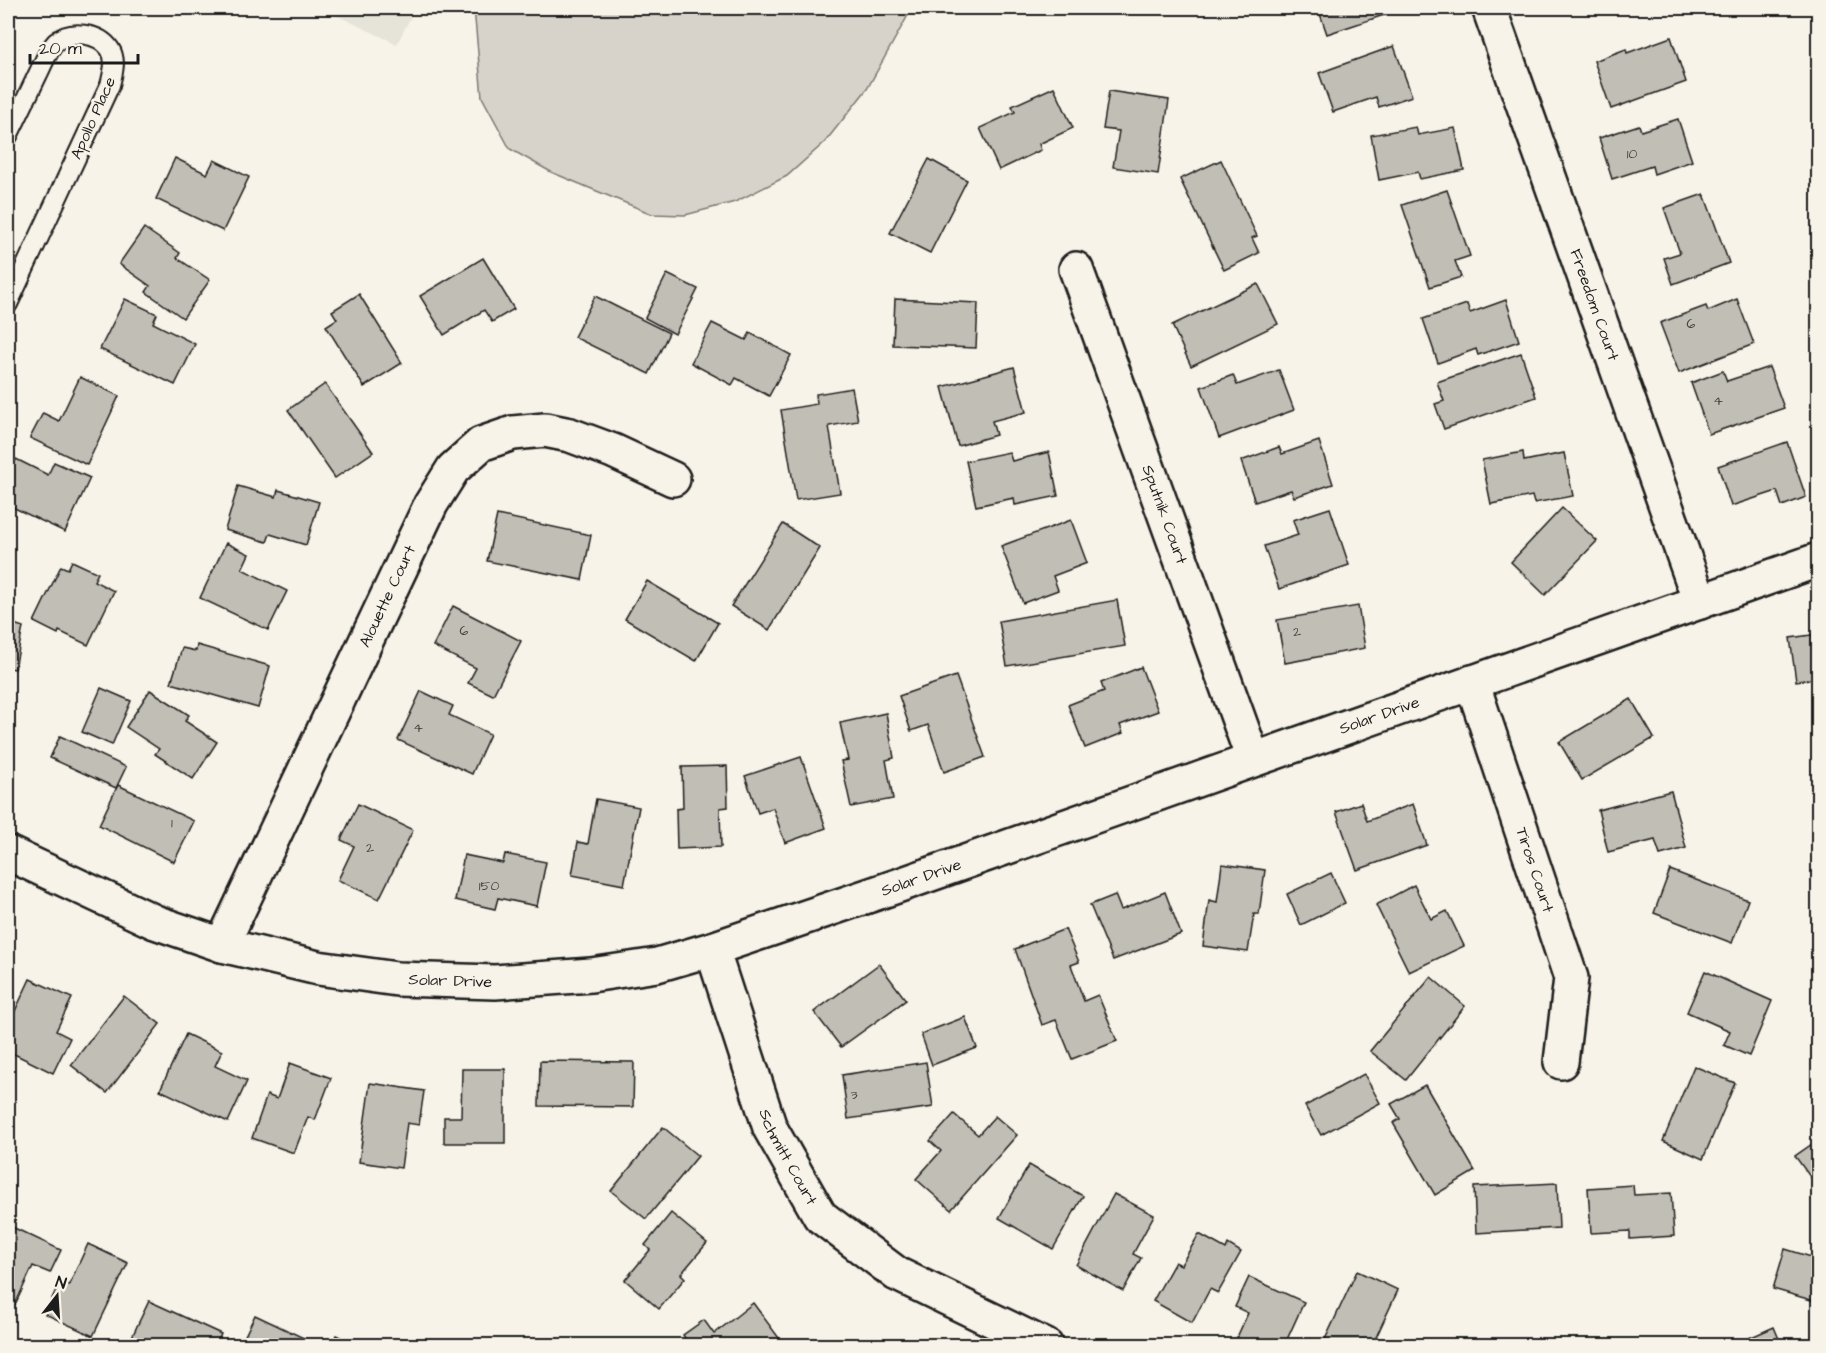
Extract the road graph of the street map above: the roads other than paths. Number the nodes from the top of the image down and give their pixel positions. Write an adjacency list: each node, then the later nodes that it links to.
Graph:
1 (1490, 8): 7 (street, Freedom Court)
2 (8, 136): 4 (lane, Apollo Place)
3 (1076, 269): 9 (street, Sputnik Court)
4 (8, 304)
5 (673, 479): 11 (street, Alouette Court)
6 (1818, 560): 7 (street, Solar Drive)
7 (1700, 602): 8 (street, Solar Drive)
8 (1473, 682): 9 (street, Solar Drive); 13 (street, Tiros Court)
9 (1253, 759): 12 (street, Solar Drive)
10 (8, 853): 11 (street, Solar Drive)
11 (222, 945): 12 (street, Solar Drive)
12 (712, 949): 14 (street, Schmitt Court)
13 (1561, 1062)
14 (1046, 1346)

